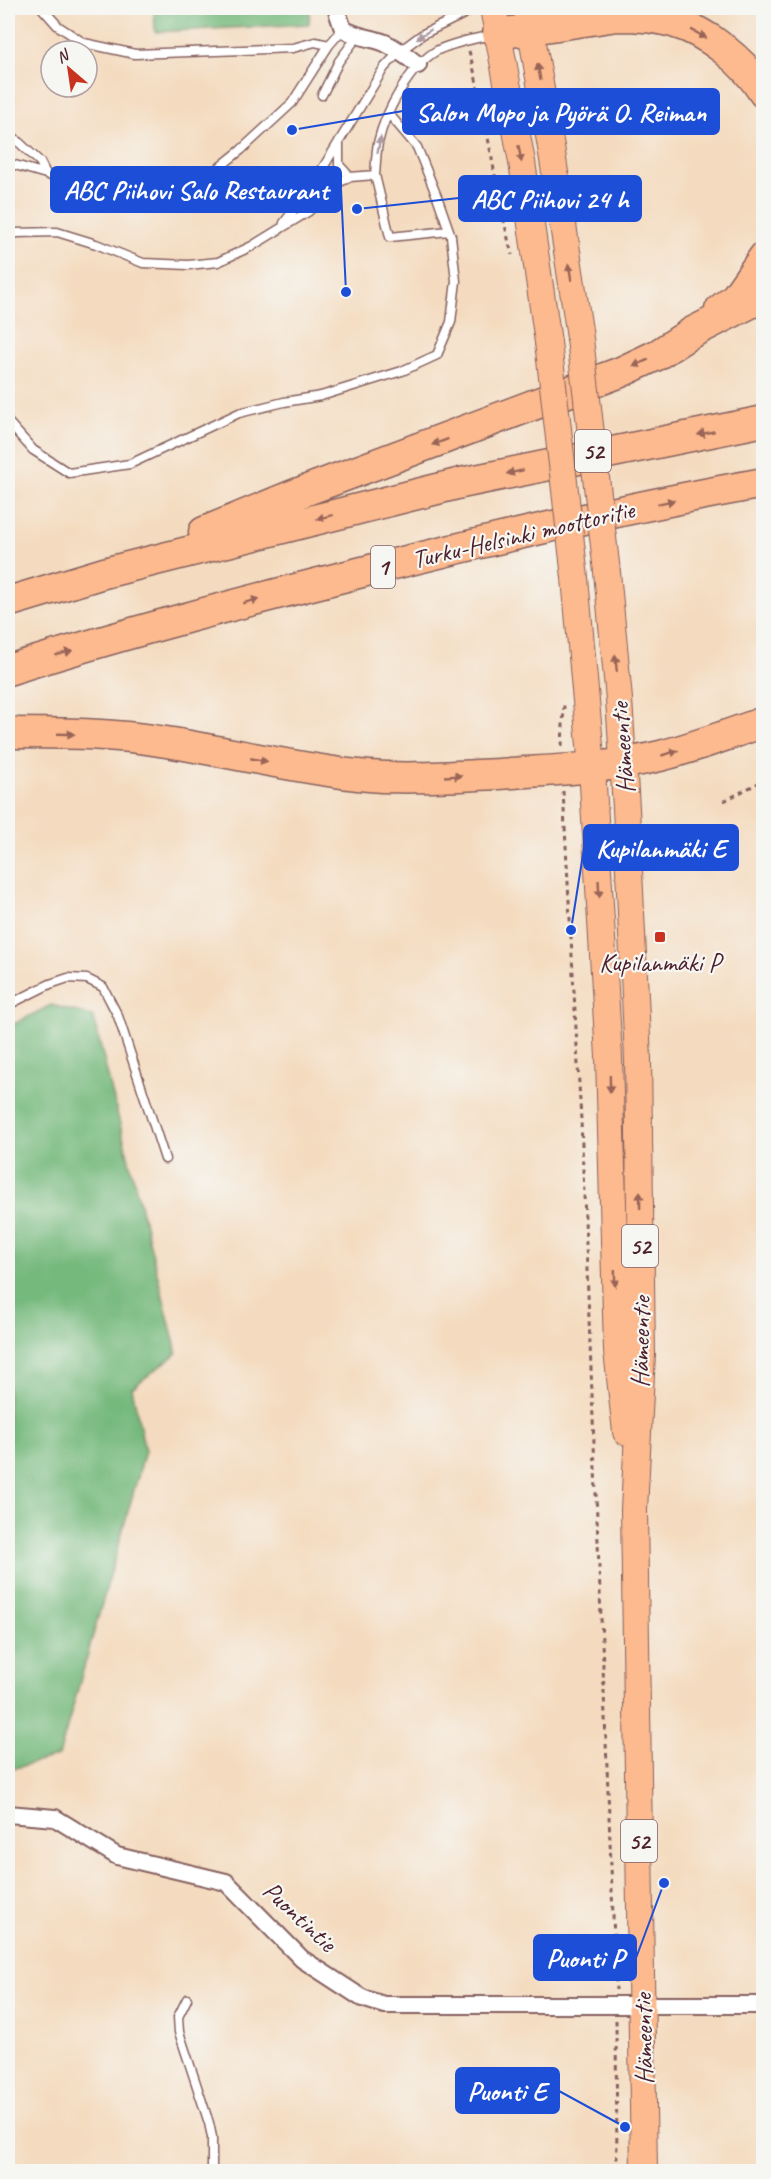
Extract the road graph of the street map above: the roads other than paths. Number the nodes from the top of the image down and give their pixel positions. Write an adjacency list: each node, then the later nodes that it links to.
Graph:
1 (42, 8): 7 (lane)
2 (336, 8): 6 (street)
3 (476, 8): 8 (lane, one-way to 8)
4 (529, 18): 5 (highway); 10 (highway, one-way to 10); 33 (main road, Hämeentie / 52, one-way to 4, bridge)
5 (496, 21): 9 (lane); 34 (main road, Hämeentie / 52, one-way to 34, bridge)
6 (350, 33): 7 (lane); 8 (street); 11 (lane)
7 (329, 45): 16 (lane)
8 (400, 51): 9 (street); 14 (lane)
9 (418, 65): 12 (lane)
10 (764, 93)
11 (322, 95)
12 (389, 114): 17 (lane, one-way to 12); 20 (lane)
13 (8, 132): 16 (lane)
14 (339, 143): 18 (lane); 19 (lane)
15 (8, 163): 16 (lane)
16 (46, 174)
17 (375, 175): 18 (lane); 20 (lane)
18 (350, 177): 19 (lane)
19 (280, 228): 21 (lane)
20 (449, 231): 26 (lane)
21 (8, 236)
22 (764, 257): 24 (highway)
23 (764, 296): 24 (highway)
24 (692, 333): 28 (highway, one-way to 28)
25 (764, 421): 28 (highway, one-way to 28)
26 (8, 422)
27 (764, 483): 30 (highway, Turku-Helsinki moottoritie / 1, one-way to 27)
28 (104, 573): 29 (highway)
29 (8, 602)
30 (8, 670)
31 (764, 722): 33 (highway, one-way to 31)
32 (8, 733): 34 (highway, one-way to 34)
33 (623, 763): 34 (highway); 37 (main road, Hämeentie / 52, one-way to 33)
34 (592, 768): 37 (main road, Hämeentie / 52, one-way to 37)
35 (8, 1005): 36 (lane)
36 (165, 1159)
37 (634, 1510): 40 (main road, Hämeentie / 52)
38 (8, 1814): 40 (street, Puontintie)
39 (187, 1999): 42 (lane)
40 (642, 2004): 41 (street, Puontintie); 43 (main road, Hämeentie / 52)
41 (764, 2005)
42 (212, 2167)
43 (644, 2172)

